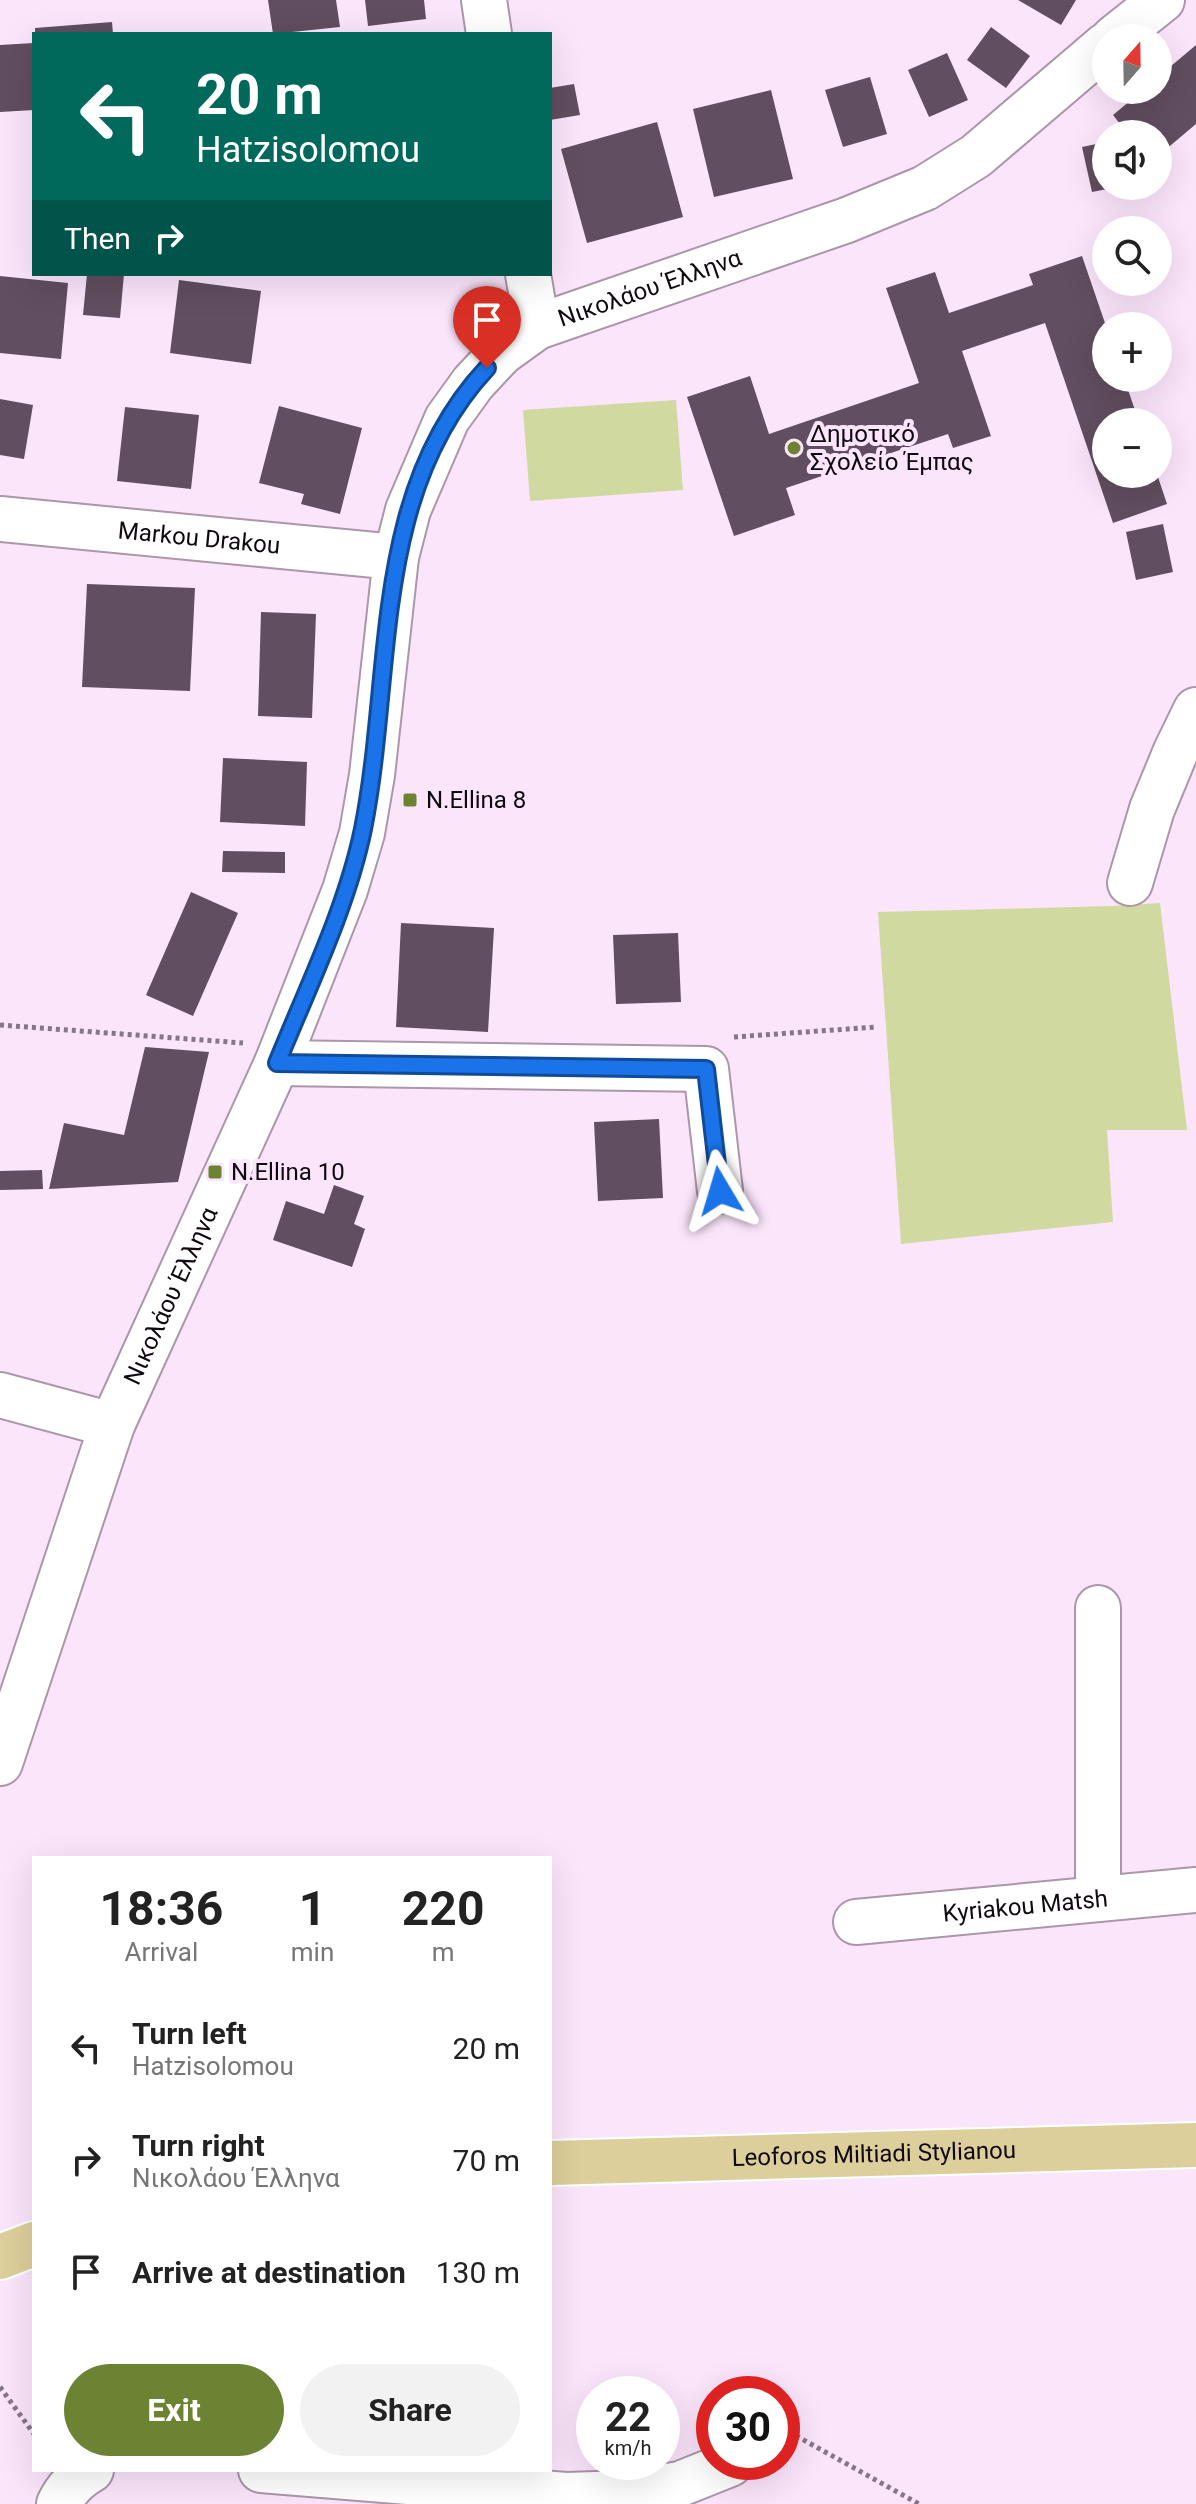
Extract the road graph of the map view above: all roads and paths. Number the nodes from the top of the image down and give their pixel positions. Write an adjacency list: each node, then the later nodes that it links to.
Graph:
1 (484, 0): 4 (street)
2 (1162, 0): 3 (street)
3 (1132, 24)
4 (489, 32)
5 (1092, 57): 7 (street, Νικολάου Έλληνα)
6 (528, 276): 7 (street)
7 (537, 327): 9 (street, Νικολάου Έλληνα)
8 (0, 519): 9 (street, Markou Drakou)
9 (396, 557): 14 (street, Νικολάου Έλληνα)
10 (1196, 710): 11 (street)
11 (1130, 883)
12 (0, 1025): 14 (path)
13 (876, 1027): 15 (path)
14 (280, 1055): 15 (street); 18 (street, Νικολάου Έλληνα)
15 (706, 1069): 16 (street)
16 (720, 1191)
17 (0, 1395): 18 (street)
18 (112, 1425): 20 (street, Νικολάου Έλληνα)
19 (1098, 1608): 22 (street)
20 (0, 1763)
21 (1196, 1890): 22 (street, Kyriakou Matsh)
22 (1098, 1899): 23 (street, Kyriakou Matsh)
23 (856, 1922)
24 (1196, 2145): 25 (main road, Leoforos Miltiadi Stylianou)
25 (552, 2163)
26 (32, 2245): 27 (main road)
27 (0, 2257)
28 (0, 2387): 29 (path)
29 (32, 2431)
30 (800, 2438): 35 (path)
31 (87, 2472): 34 (street)
32 (285, 2472): 33 (street)
33 (696, 2478)
34 (59, 2504)
35 (919, 2504)

